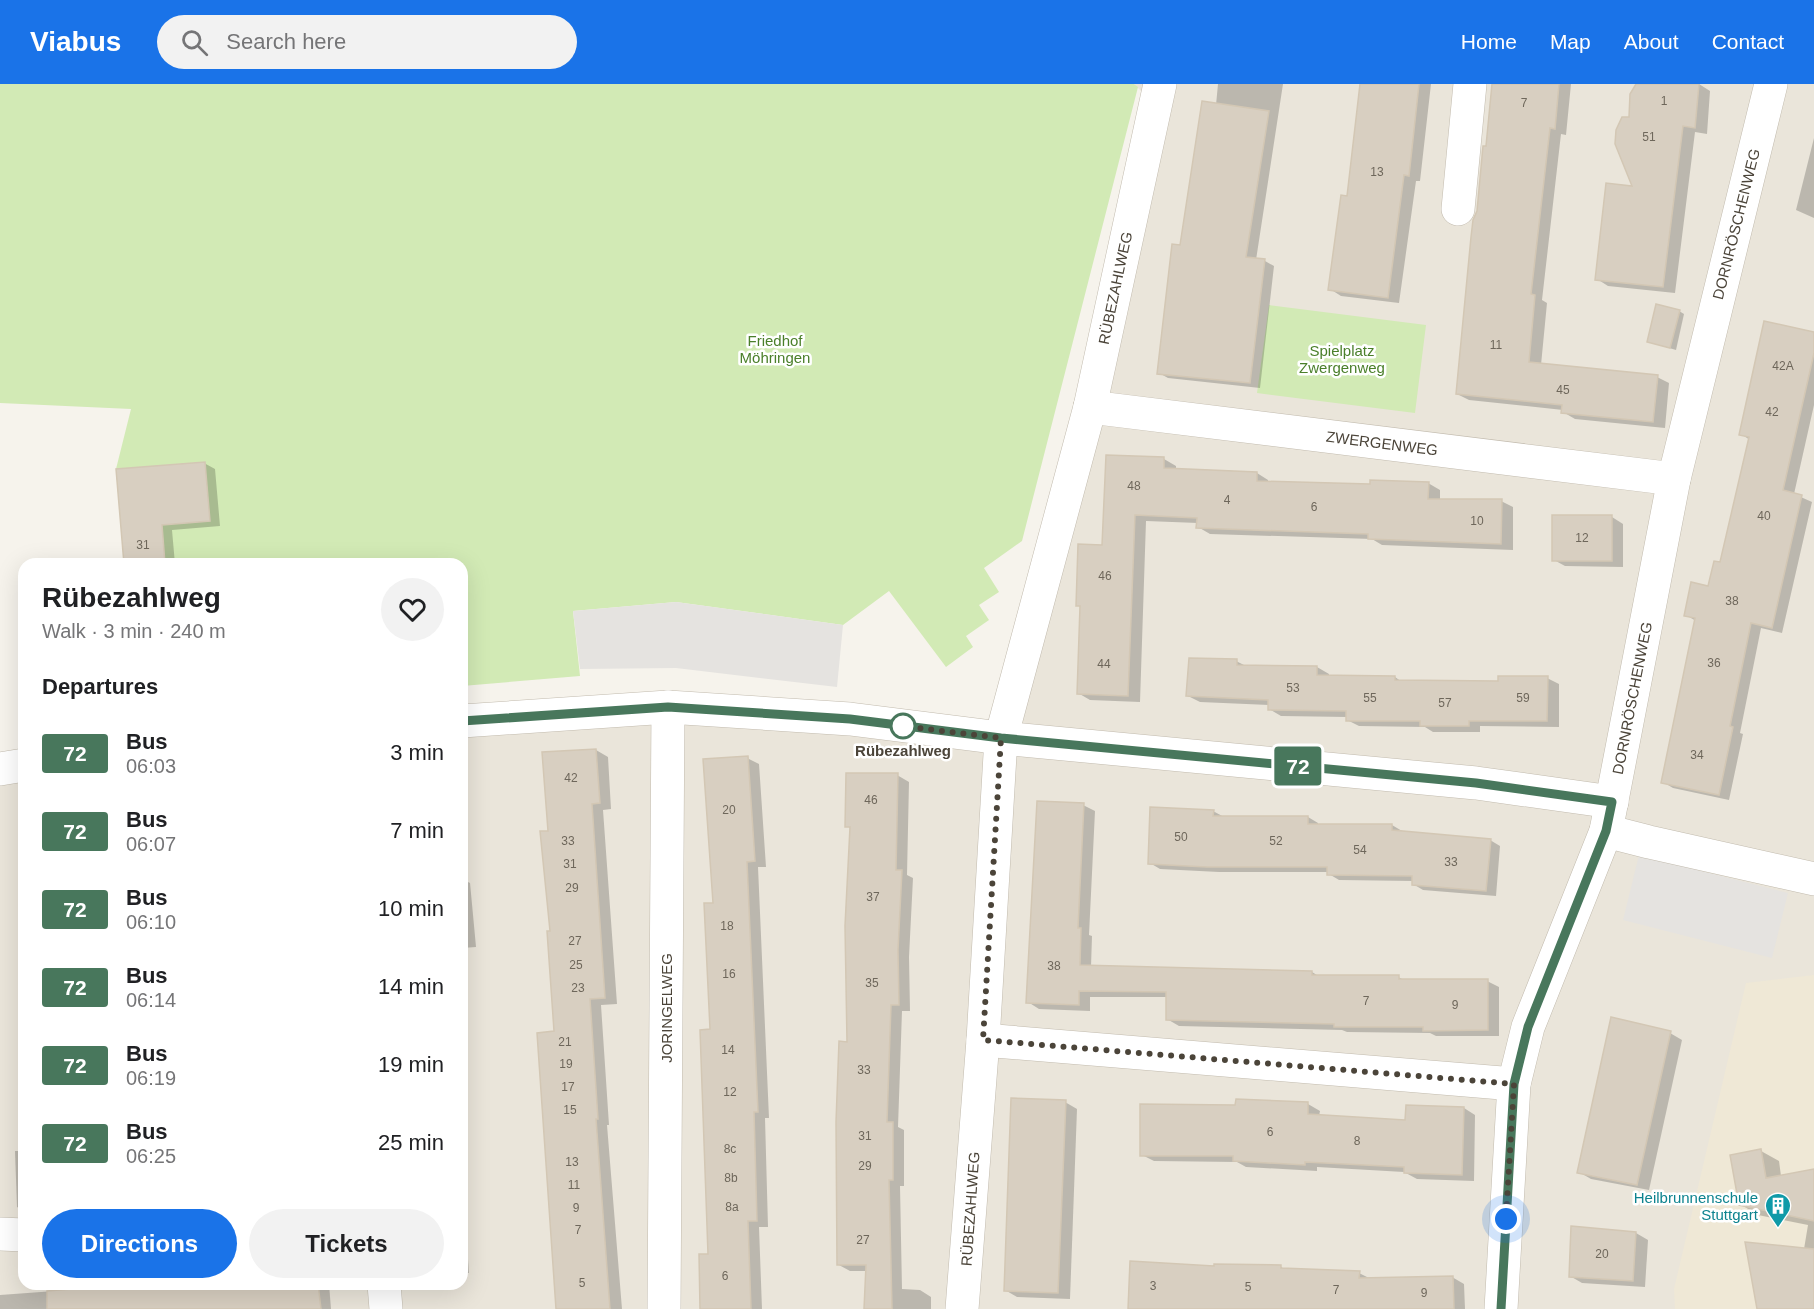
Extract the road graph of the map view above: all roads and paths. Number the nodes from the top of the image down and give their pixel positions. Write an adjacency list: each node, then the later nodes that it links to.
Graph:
1 (1160, 84): 5 (street, RÜBEZAHLWEG)
2 (1470, 84): 4 (street)
3 (1769, 85): 6 (street, DORNRÖSCHENWEG)
4 (1458, 209)
5 (1090, 407): 6 (street, ZWERGENWEG); 9 (street, RÜBEZAHLWEG)
6 (1674, 478): 12 (street, DORNRÖSCHENWEG)
7 (668, 707): 8 (street); 9 (street); 20 (street, JORINGELWEG)
8 (468, 721)
9 (1001, 738): 12 (street); 14 (street, RÜBEZAHLWEG)
10 (18, 766): 11 (street)
11 (0, 769)
12 (1609, 816): 13 (street); 15 (street, DORNRÖSCHENWEG)
13 (1814, 879)
14 (983, 1040): 15 (street); 21 (street, RÜBEZAHLWEG)
15 (1514, 1084): 22 (street, DORNRÖSCHENWEG)
16 (0, 1234): 17 (street)
17 (18, 1234)
18 (384, 1290): 19 (street)
19 (386, 1309)
20 (664, 1309)
21 (962, 1309)
22 (1501, 1309)

